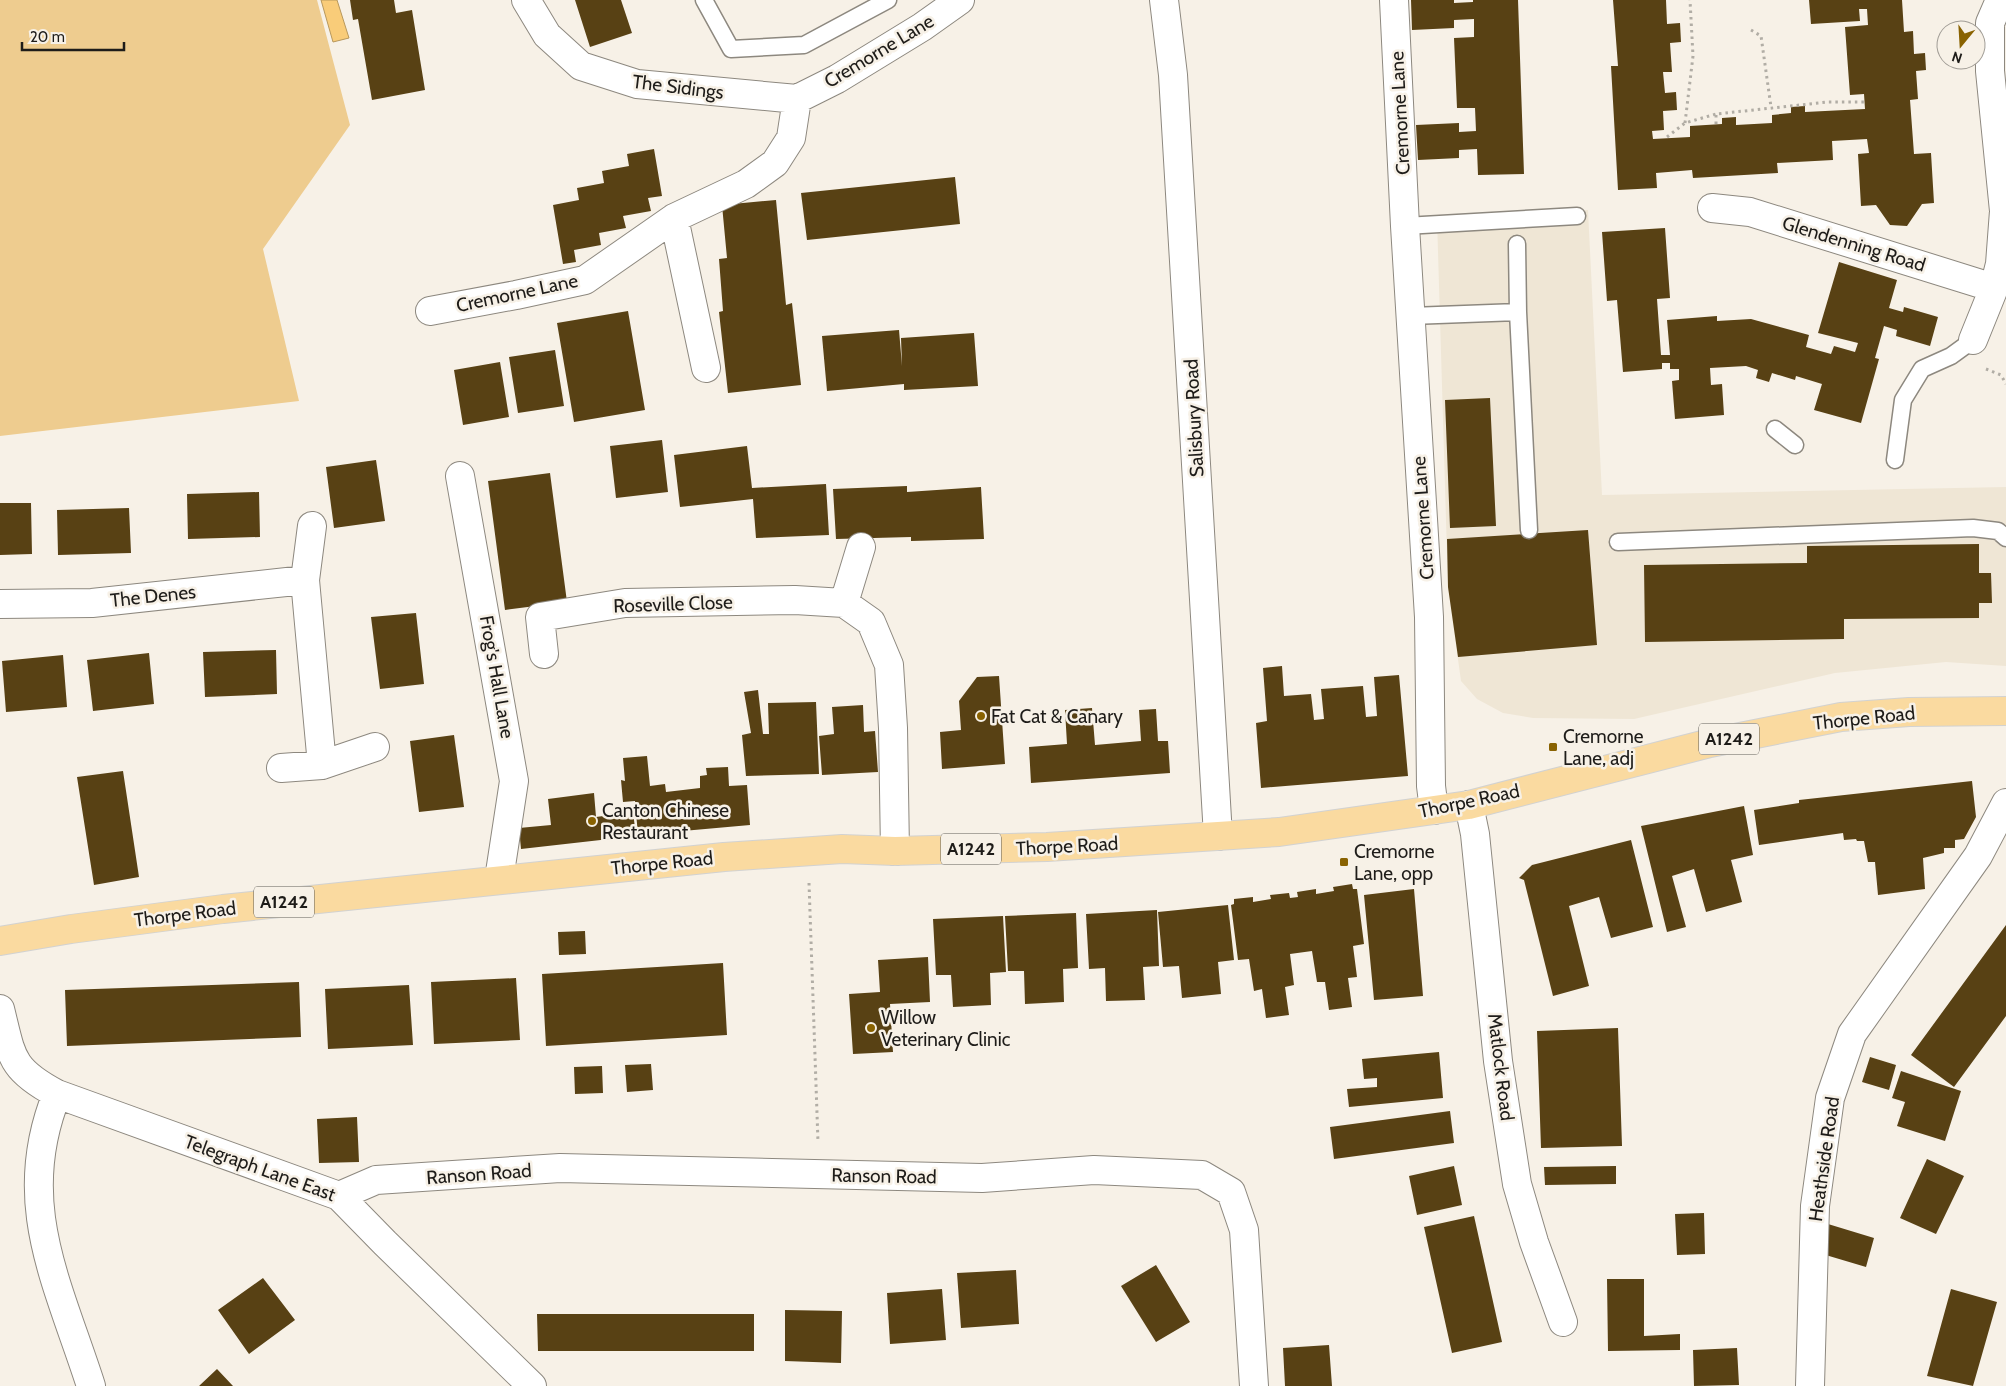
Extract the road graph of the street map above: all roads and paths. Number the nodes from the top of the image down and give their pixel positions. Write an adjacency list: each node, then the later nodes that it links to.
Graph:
1 (526, 0): 10 (street, The Sidings)
2 (704, 0): 3 (lane)
3 (888, 0)
4 (960, 0): 10 (street, Cremorne Lane)
5 (1164, 0): 48 (street, Salisbury Road)
6 (1394, 0): 20 (street, Cremorne Lane)
7 (1690, 0): 14 (path)
8 (2000, 0): 22 (street)
9 (1751, 30): 12 (path)
10 (796, 99): 19 (street, Cremorne Lane)
11 (1864, 102): 12 (path)
12 (1771, 107): 13 (path)
13 (1716, 114): 14 (path); 15 (path)
14 (1685, 123): 16 (path)
15 (1716, 124)
16 (1667, 137)
17 (1712, 208): 22 (street, Glendenning Road)
18 (1577, 216): 20 (lane)
19 (674, 218): 23 (street, Cremorne Lane); 27 (street)
20 (1405, 226): 25 (street, Cremorne Lane)
21 (1517, 244): 24 (lane)
22 (1994, 288): 26 (street)
23 (430, 311)
24 (1518, 312): 25 (lane); 33 (lane)
25 (1411, 316): 47 (street, Cremorne Lane)
26 (1973, 340): 30 (lane)
27 (706, 368)
28 (1775, 429): 29 (lane)
29 (1795, 445)
30 (1895, 460)
31 (460, 476): 51 (street, Frog's Hall Lane)
32 (312, 526): 37 (street)
33 (1529, 530)
34 (2006, 538): 35 (lane)
35 (1618, 542)
36 (861, 547): 38 (street)
37 (304, 580): 39 (street, The Denes); 43 (street)
38 (844, 603): 40 (street, Roseville Close); 49 (street)
39 (0, 604)
40 (544, 654)
41 (2006, 711): 46 (main road, Thorpe Road / A1242)
42 (375, 747): 43 (street)
43 (322, 765): 44 (street)
44 (281, 768)
45 (2006, 803): 61 (street, Heathside Road)
46 (1469, 805): 47 (main road, Thorpe Road / A1242); 57 (street, Matlock Road)
47 (1434, 810): 48 (main road, Thorpe Road / A1242)
48 (1218, 836): 49 (main road, Thorpe Road / A1242)
49 (895, 851): 51 (main road, Thorpe Road / A1242)
50 (809, 876): 55 (path)
51 (499, 880): 52 (main road, Thorpe Road / A1242)
52 (0, 942)
53 (0, 1009): 54 (street, Telegraph Lane East)
54 (57, 1094): 56 (street, Telegraph Lane East); 58 (street)
55 (819, 1175): 56 (street, Ranson Road); 60 (street, Ranson Road)
56 (339, 1196): 59 (street, Telegraph Lane East)
57 (1563, 1322)
58 (91, 1386)
59 (532, 1386)
60 (1254, 1386)
61 (1810, 1386)

